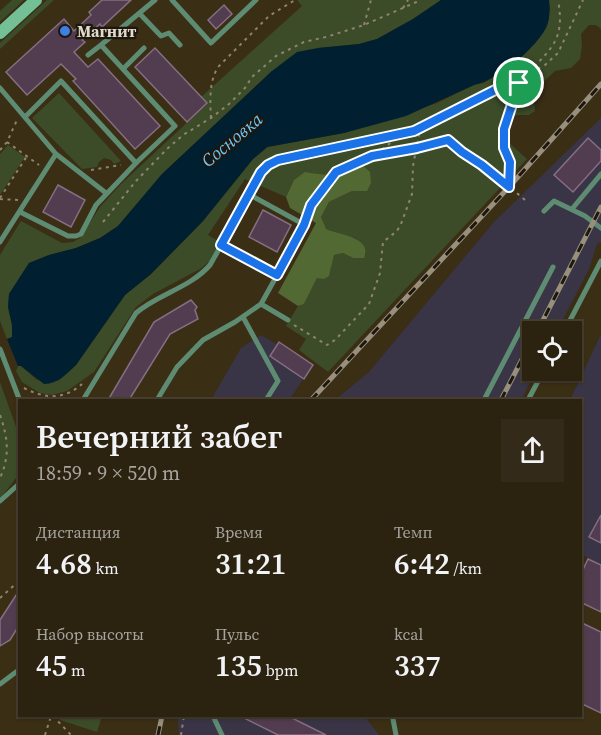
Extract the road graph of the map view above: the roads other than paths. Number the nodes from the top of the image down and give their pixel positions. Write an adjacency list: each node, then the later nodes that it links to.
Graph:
1 (36, 0): 6 (street)
2 (155, 0): 5 (lane)
3 (172, 0): 4 (lane)
4 (256, 0)
5 (140, 14): 7 (lane); 8 (lane)
6 (0, 33)
7 (101, 45): 10 (lane); 11 (lane)
8 (180, 45)
9 (144, 48): 11 (lane)
10 (88, 56)
11 (123, 69): 15 (lane)
12 (0, 88): 13 (lane)
13 (22, 114): 14 (lane); 15 (lane)
14 (56, 154): 17 (lane); 20 (lane)
15 (136, 163): 17 (lane)
16 (601, 174): 18 (lane)
17 (106, 193): 20 (lane)
18 (572, 209): 19 (lane); 21 (lane)
19 (544, 211)
20 (20, 212): 22 (lane)
21 (601, 228)
22 (0, 242)
23 (221, 245): 26 (lane); 26 (lane); 34 (lane)
24 (601, 261): 30 (lane)
25 (553, 267): 37 (lane)
26 (277, 275): 27 (lane)
27 (261, 304): 28 (lane); 29 (lane)
28 (243, 317): 35 (lane); 36 (lane)
29 (288, 320)
30 (570, 321)
31 (0, 349): 33 (lane)
32 (538, 381): 38 (lane)
33 (19, 399)
34 (84, 399)
35 (158, 399)
36 (267, 399)
37 (485, 399)
38 (529, 399)
39 (18, 485): 40 (lane)
40 (0, 501)
41 (18, 670): 42 (lane)
42 (0, 684)
43 (213, 717): 45 (lane)
44 (393, 717): 46 (lane)
45 (222, 735)
46 (396, 735)

